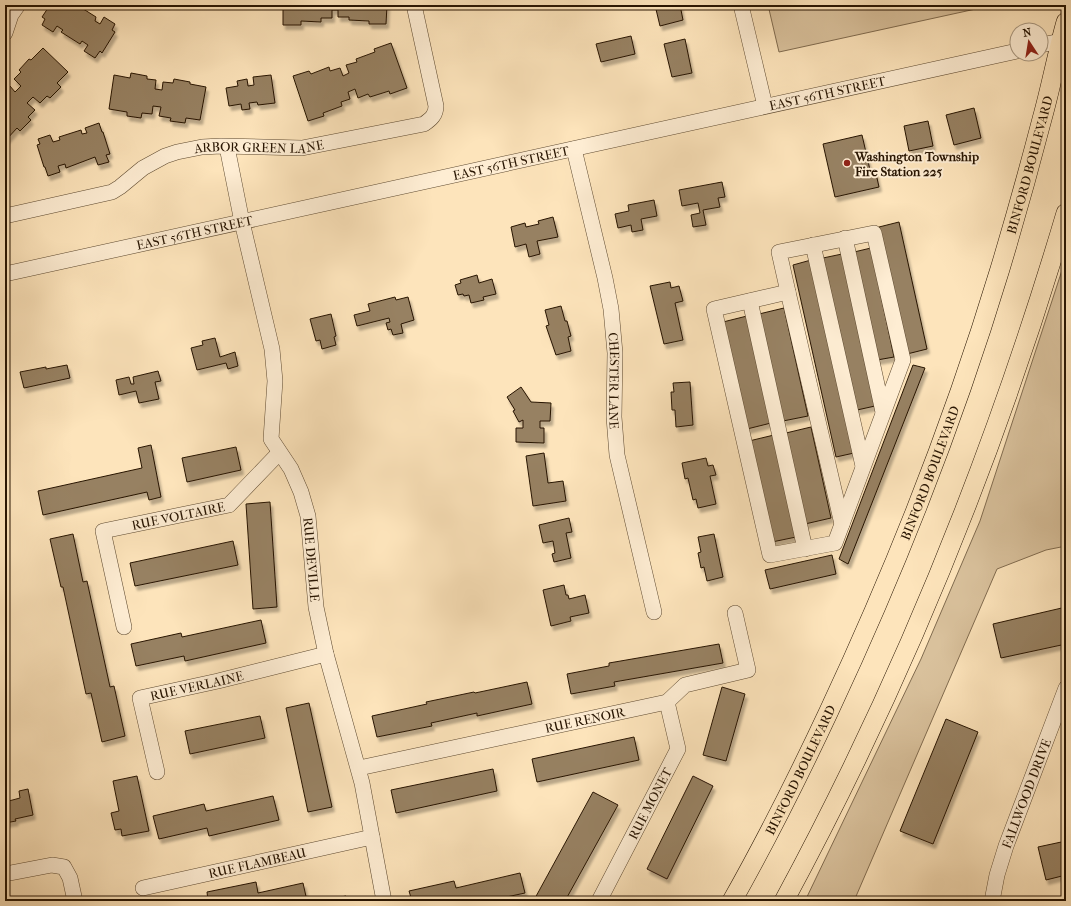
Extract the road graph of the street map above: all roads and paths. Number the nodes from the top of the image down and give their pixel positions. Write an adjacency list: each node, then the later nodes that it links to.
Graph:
1 (18, 5): 5 (street)
2 (414, 5): 10 (street, ARBOR GREEN LANE)
3 (741, 5): 9 (street)
4 (1066, 22): 6 (main road, BINFORD BOULEVARD)
5 (5, 33)
6 (1064, 41): 7 (street); 39 (main road, BINFORD BOULEVARD)
7 (1049, 44)
8 (1009, 53): 9 (street, EAST 56TH STREET)
9 (765, 106): 11 (street, EAST 56TH STREET)
10 (227, 147): 13 (street, ARBOR GREEN LANE); 14 (street, RUE DEVILLE)
11 (574, 149): 14 (street, EAST 56TH STREET); 25 (street, CHESTER LANE)
12 (1066, 213): 40 (main road)
13 (5, 216)
14 (242, 222): 17 (street, EAST 56TH STREET); 21 (street, RUE DEVILLE)
15 (845, 238): 16 (street); 20 (street); 20 (street)
16 (813, 245): 18 (street); 22 (street)
17 (5, 274)
18 (788, 292): 19 (street); 23 (street)
19 (750, 301): 24 (street); 24 (street)
20 (883, 412): 22 (street)
21 (279, 452): 27 (street, RUE VOLTAIRE); 28 (street, RUE DEVILLE)
22 (863, 466): 23 (street)
23 (842, 524): 24 (street)
24 (805, 549)
25 (654, 612)
26 (735, 613): 30 (street)
27 (124, 627)
28 (326, 654): 31 (street, RUE DEVILLE); 32 (street, RUE VERLAINE)
29 (1066, 688): 41 (street, FALLWOOD DRIVE)
30 (667, 702): 31 (street, RUE RENOIR); 38 (street, RUE MONET)
31 (359, 768): 33 (street, RUE DEVILLE)
32 (156, 772)
33 (372, 837): 35 (street, RUE FLAMBEAU); 37 (street, RUE DEVILLE)
34 (5, 874): 36 (street)
35 (143, 888)
36 (75, 901)
37 (384, 901)
38 (599, 901)
39 (732, 901)
40 (784, 901)
41 (992, 901)

